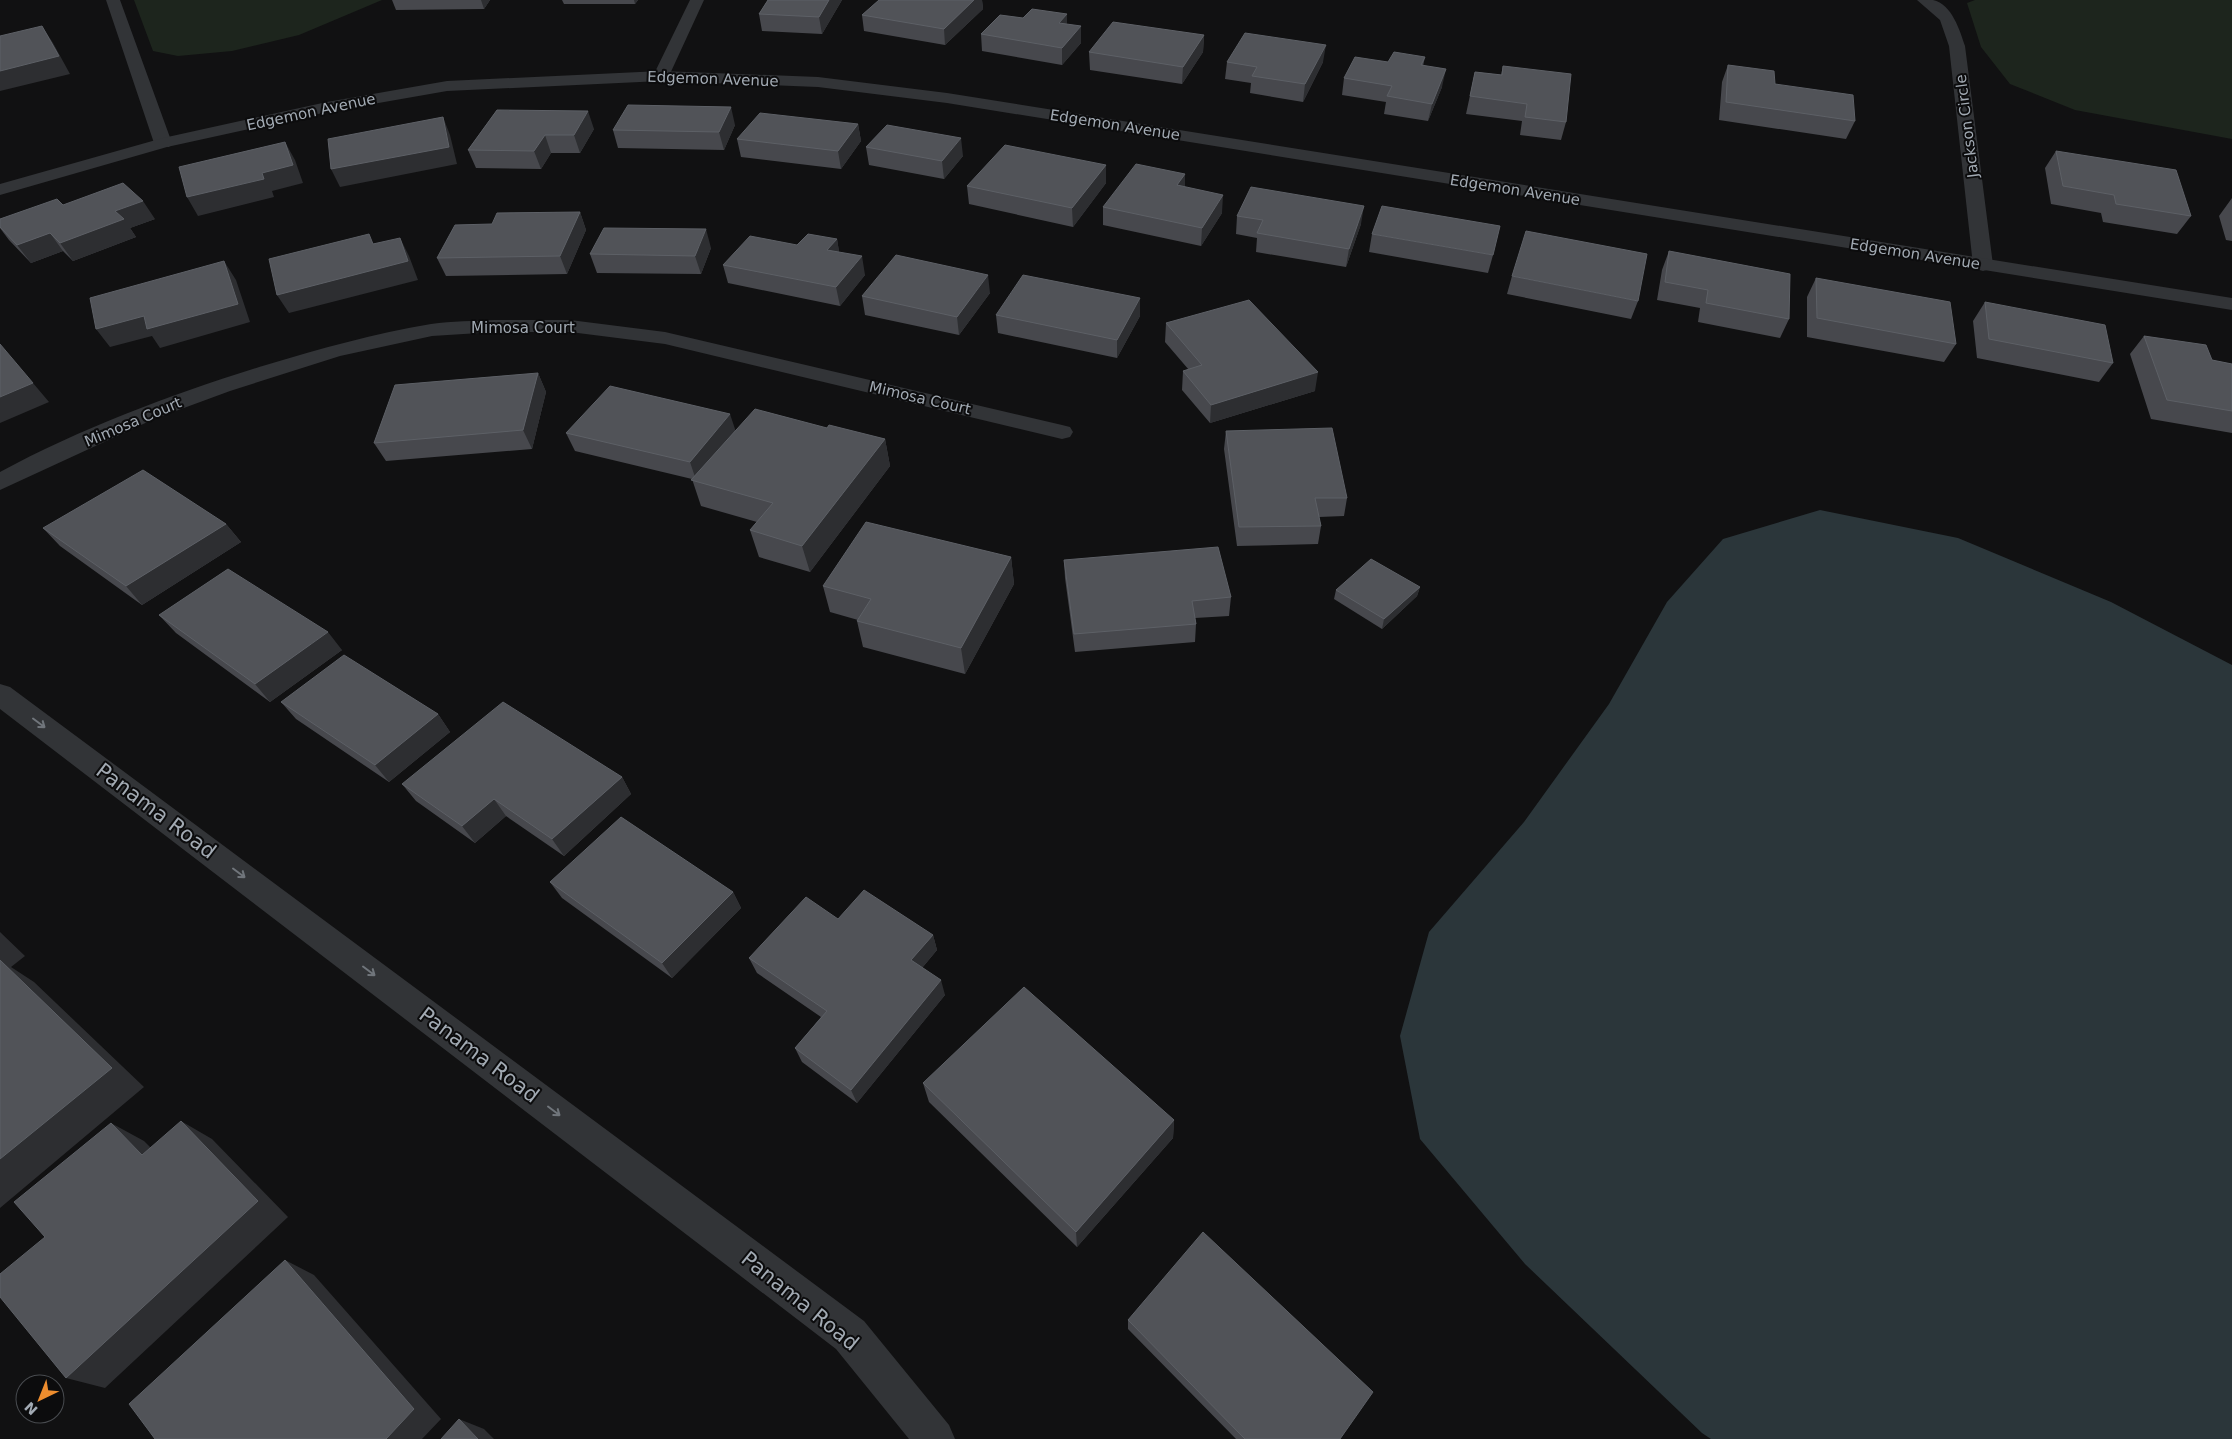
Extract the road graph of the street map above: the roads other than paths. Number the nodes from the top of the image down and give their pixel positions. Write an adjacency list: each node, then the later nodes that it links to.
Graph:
1 (113, 0): 5 (street)
2 (697, 0): 4 (street)
3 (1924, 0): 7 (street, Jackson Circle)
4 (661, 76): 5 (street, Edgemon Avenue); 7 (street, Edgemon Avenue)
5 (163, 143): 6 (street, Edgemon Avenue)
6 (0, 190)
7 (1983, 265): 8 (street, Edgemon Avenue)
8 (2232, 304)
9 (1062, 432): 10 (street, Mimosa Court)
10 (0, 482)
11 (0, 694): 12 (street, Panama Road, one-way to 12)
12 (935, 1439)

